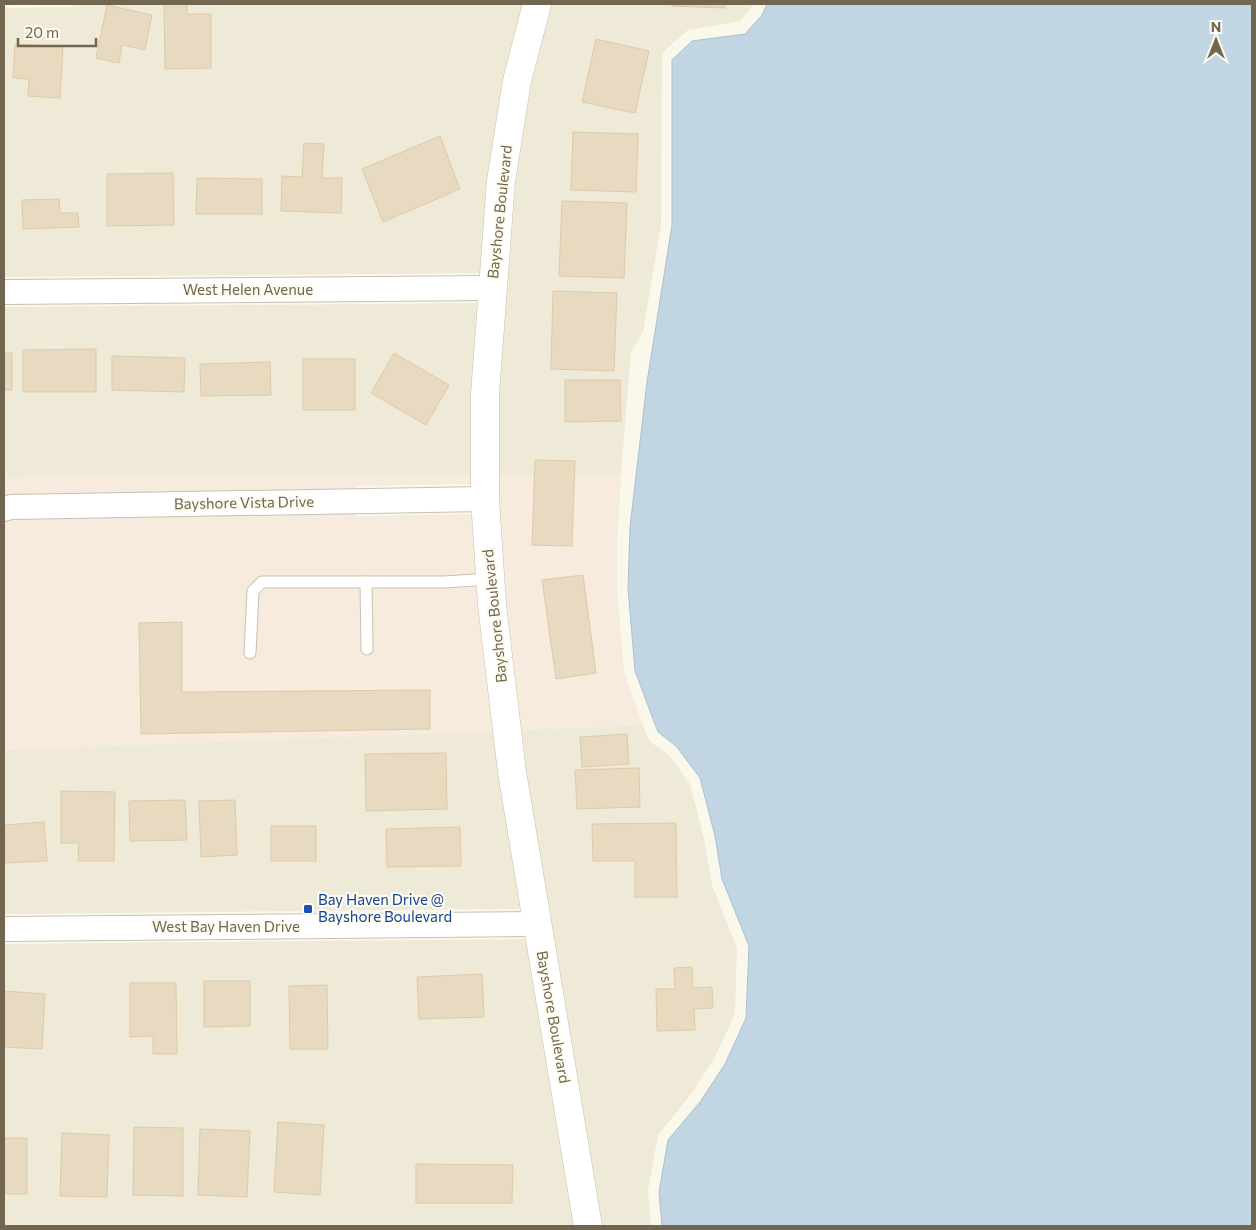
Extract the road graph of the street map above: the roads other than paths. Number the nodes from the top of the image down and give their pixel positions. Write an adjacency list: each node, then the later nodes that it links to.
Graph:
1 (537, 4): 2 (street, Bayshore Boulevard)
2 (492, 288): 3 (street, West Helen Avenue); 4 (street, Bayshore Boulevard)
3 (4, 292)
4 (485, 499): 5 (street, Bayshore Vista Drive); 6 (street, Bayshore Boulevard)
5 (4, 509)
6 (490, 579): 7 (lane); 10 (street, Bayshore Boulevard)
7 (366, 582): 8 (lane); 9 (lane)
8 (367, 649)
9 (250, 654)
10 (538, 924): 11 (street, West Bay Haven Drive); 12 (street, Bayshore Boulevard)
11 (4, 929)
12 (588, 1226)

